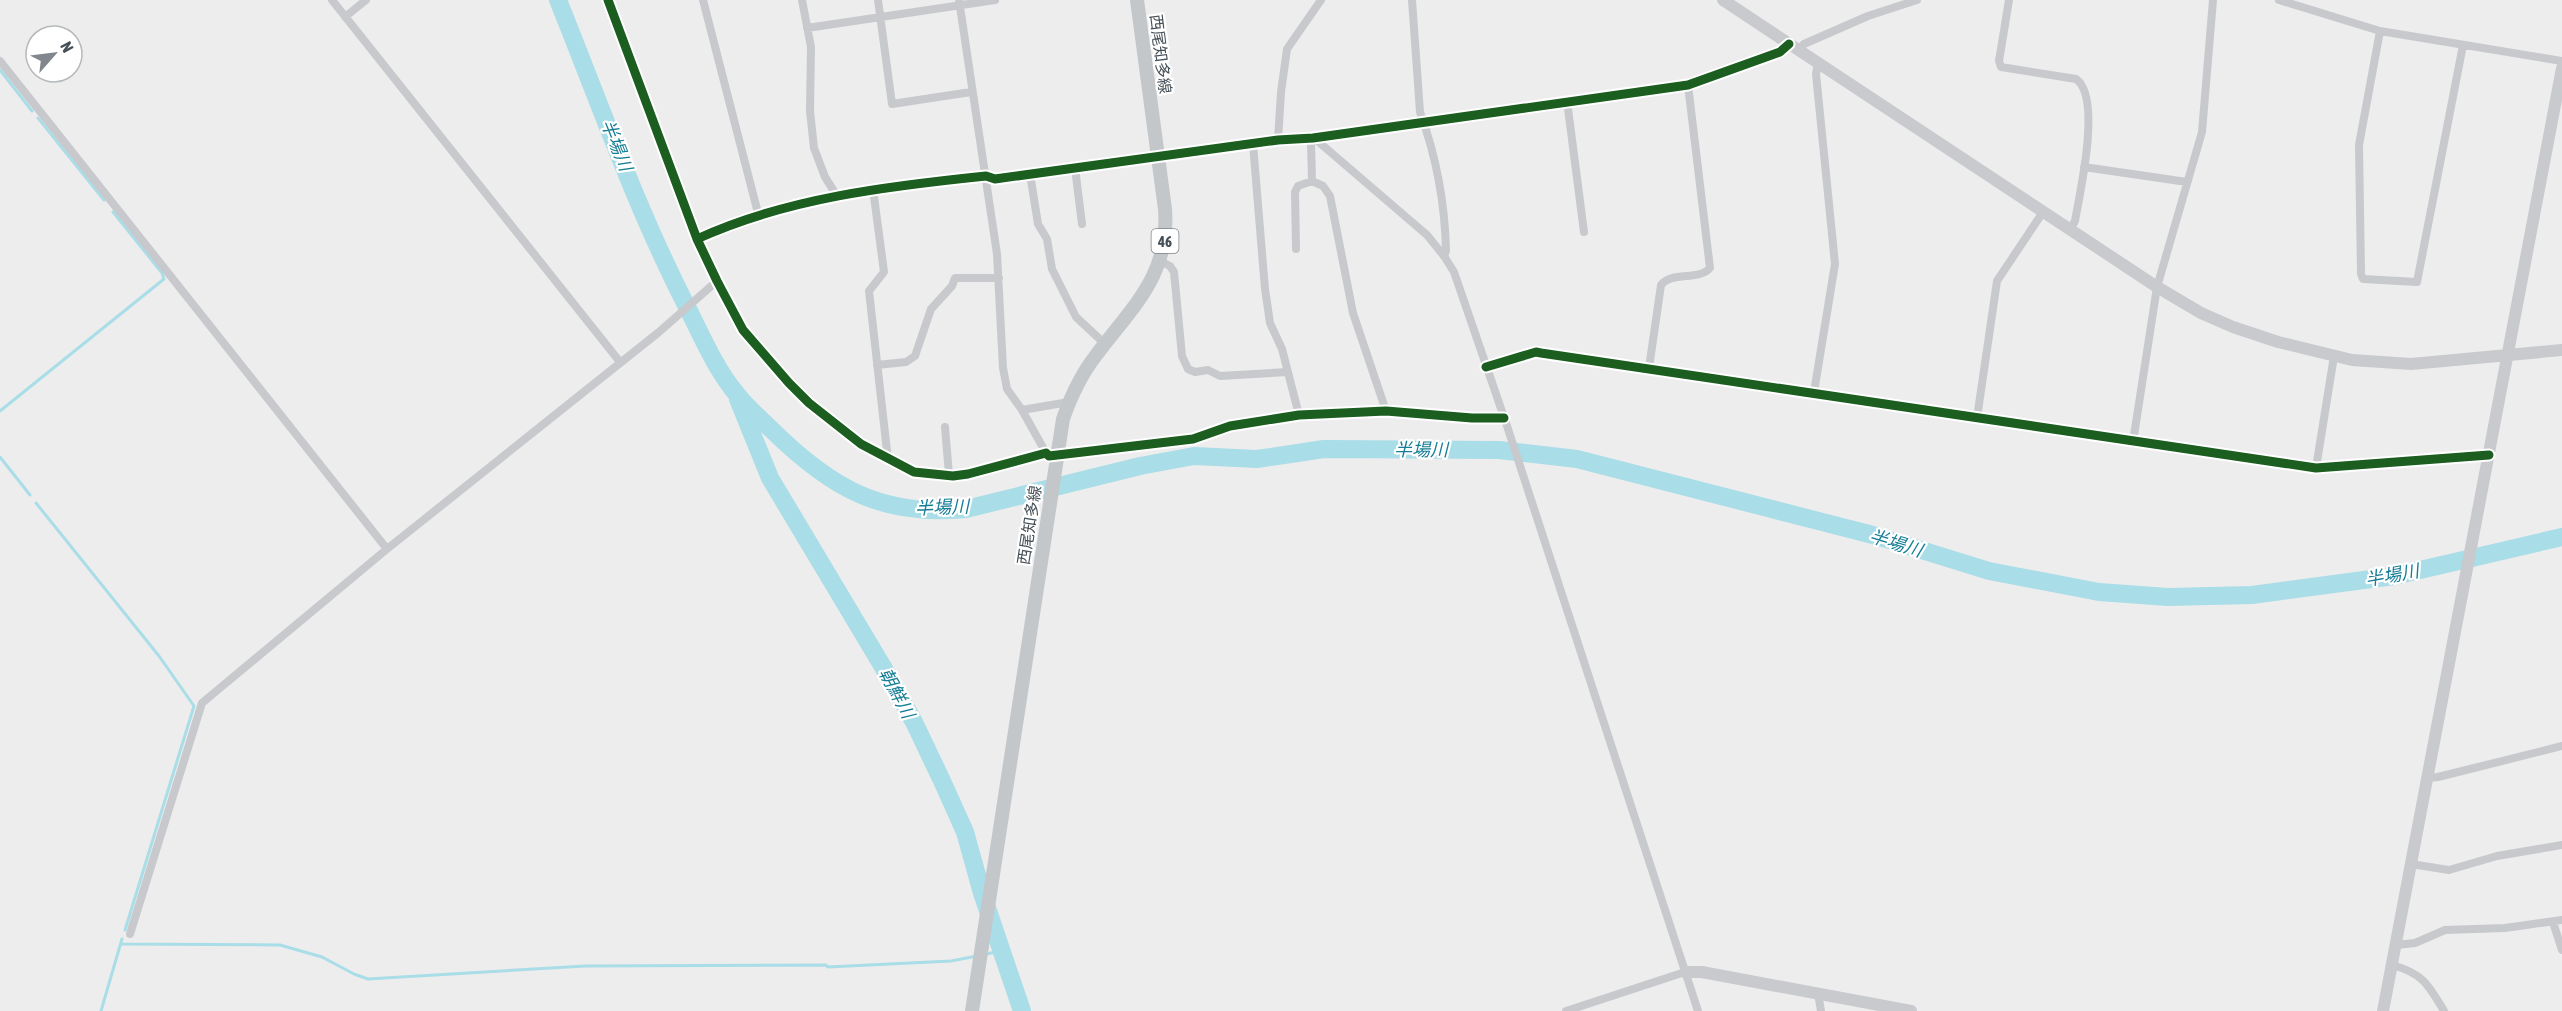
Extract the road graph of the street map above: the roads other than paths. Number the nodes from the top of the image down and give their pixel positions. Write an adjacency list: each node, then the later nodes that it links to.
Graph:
1 (332, 0): 17 (street)
2 (366, 0): 17 (street)
3 (608, 0): 48 (street)
4 (703, 0): 44 (street)
5 (802, 0): 19 (street)
6 (878, 0): 18 (street)
7 (994, 0): 16 (street)
8 (1137, 0): 34 (main road, 西尾知多線 / 46)
9 (1321, 0): 32 (street)
10 (1412, 0): 30 (street)
11 (1723, 0): 22 (street)
12 (1917, 0): 22 (street)
13 (2009, 0): 35 (street)
14 (2213, 0): 40 (street)
15 (2279, 0): 20 (street)
16 (959, 3): 18 (street); 28 (street)
17 (345, 17): 59 (street)
18 (881, 17): 19 (street); 28 (street)
19 (807, 28): 42 (street)
20 (2380, 31): 21 (street); 21 (street)
21 (2463, 45): 24 (street)
22 (1794, 47): 25 (street); 27 (street)
23 (0, 61): 78 (street)
24 (2562, 61)
25 (1818, 63): 43 (street); 64 (street)
26 (2562, 68): 58 (street)
27 (1688, 85): 29 (street); 62 (street)
28 (971, 92): 38 (street)
29 (1567, 101): 30 (street); 47 (street)
30 (1423, 121): 31 (street); 50 (street)
31 (1314, 138): 32 (street); 39 (street); 50 (street)
32 (1278, 140): 33 (street)
33 (1253, 144): 34 (street); 63 (street)
34 (1157, 157): 36 (street); 51 (main road, 西尾知多線 / 46)
35 (2084, 166): 40 (street); 46 (street)
36 (1075, 168): 37 (street); 45 (street)
37 (1030, 174): 38 (street); 55 (street)
38 (986, 176): 41 (street); 52 (street)
39 (1312, 181): 49 (street); 67 (street)
40 (2187, 182): 54 (street)
41 (873, 189): 42 (street); 60 (street)
42 (837, 196): 44 (street)
43 (2043, 212): 46 (street); 69 (street)
44 (759, 217): 48 (street)
45 (1083, 224)
46 (2070, 230): 54 (street)
47 (1584, 232)
48 (697, 239): 53 (street)
49 (1296, 249)
50 (1444, 256): 61 (street)
51 (1160, 261): 55 (main road, 西尾知多線 / 46); 63 (street)
52 (999, 278): 60 (street); 66 (street)
53 (715, 283): 59 (street); 75 (street)
54 (2157, 287): 57 (street); 72 (street)
55 (1105, 344): 65 (main road, 西尾知多線 / 46)
56 (2562, 350): 58 (street)
57 (2334, 356): 58 (street); 76 (street)
58 (2508, 356): 74 (street)
59 (620, 362): 78 (street)
60 (877, 364): 75 (street)
61 (1486, 367): 62 (street); 70 (street)
62 (1649, 368): 64 (street)
63 (1287, 372): 68 (street)
64 (1814, 392): 69 (street)
65 (1069, 402): 66 (street); 73 (main road, 西尾知多線 / 46)
66 (1022, 410): 73 (street)
67 (1386, 411): 68 (street); 70 (street)
68 (1299, 415): 73 (street)
69 (1977, 418): 72 (street)
70 (1505, 422): 88 (street)
71 (945, 427): 77 (street)
72 (2133, 442): 76 (street)
73 (1051, 454): 77 (street); 90 (main road, 西尾知多線 / 46)
74 (2489, 455): 76 (street); 80 (street)
75 (888, 460): 77 (street)
76 (2316, 468)
77 (949, 476)
78 (387, 549): 84 (street)
79 (2562, 747): 80 (street)
80 (2428, 778): 82 (street)
81 (2562, 845): 82 (street)
82 (2411, 864): 85 (street)
83 (2558, 921): 85 (street); 86 (street)
84 (130, 934)
85 (2396, 945): 87 (street)
86 (2562, 950)
87 (2392, 965): 95 (street); 96 (street)
88 (1685, 972): 89 (street); 91 (street); 92 (street)
89 (1818, 993): 93 (street); 94 (street)
90 (972, 1011)
91 (1566, 1011)
92 (1698, 1011)
93 (1821, 1011)
94 (1911, 1011)
95 (2383, 1011)
96 (2444, 1011)

